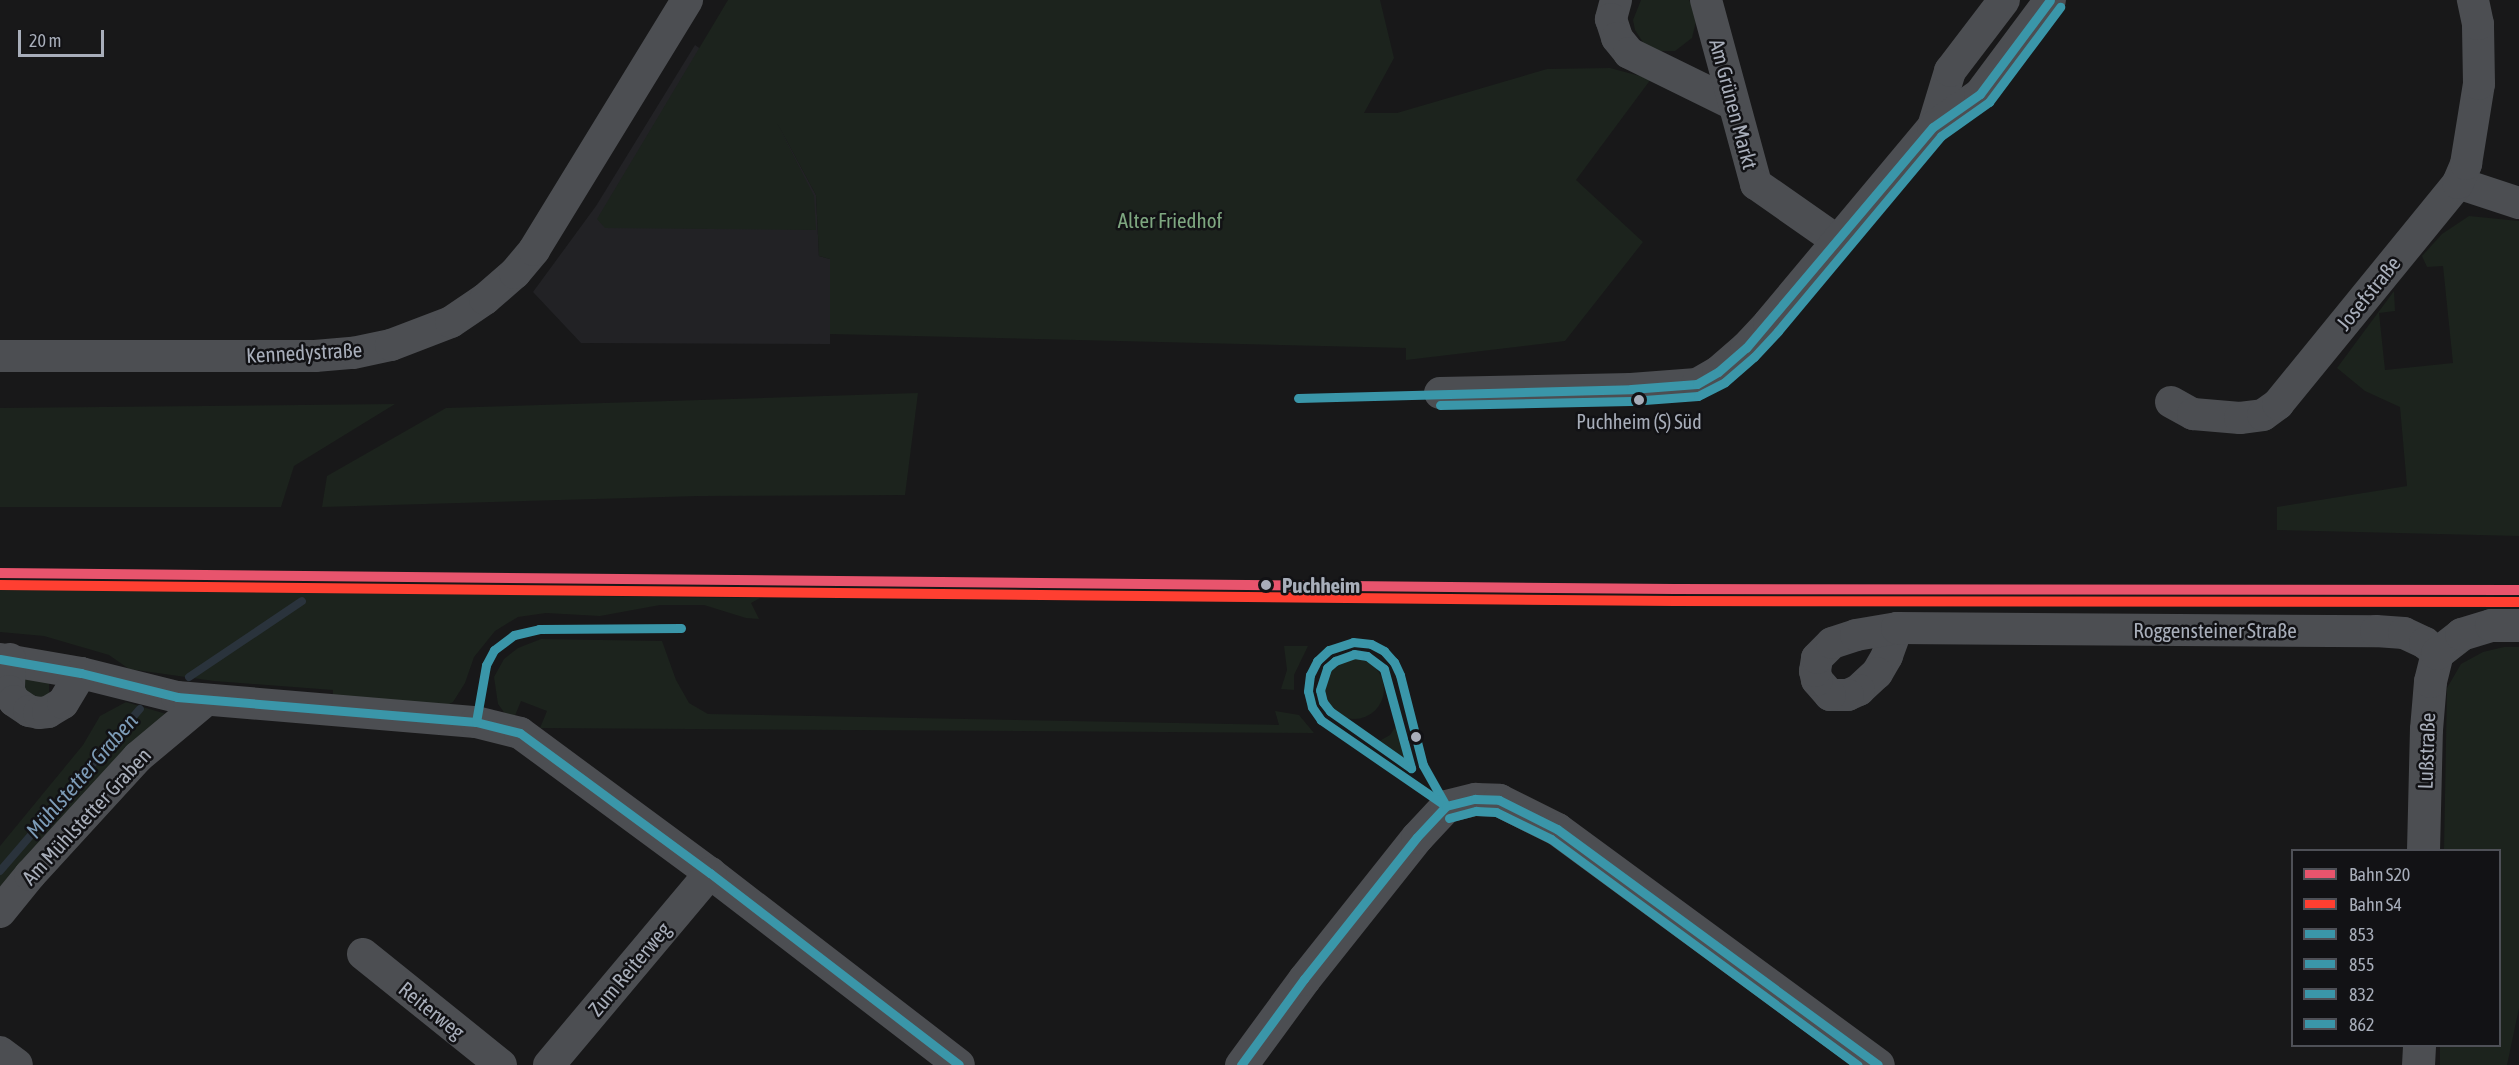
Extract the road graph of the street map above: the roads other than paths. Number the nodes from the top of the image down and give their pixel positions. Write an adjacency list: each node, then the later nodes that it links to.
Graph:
1 (687, 0): 12 (street, Kennedystraße)
2 (1616, 0): 7 (street)
3 (1706, 0): 7 (street, Am Grünen Markt)
4 (2004, 0): 8 (street)
5 (2050, 0): 8 (street)
6 (2473, 0): 9 (street, Josefstraße)
7 (1732, 104): 11 (street, Am Grünen Markt)
8 (1933, 127): 11 (street)
9 (2458, 183): 10 (street); 14 (street, Josefstraße)
10 (2519, 203)
11 (1836, 240): 13 (street)
12 (0, 356)
13 (1440, 393)
14 (2171, 402)
15 (2519, 626): 17 (street)
16 (1897, 628): 17 (street, Roggensteiner Straße)
17 (2437, 652): 21 (street, Lußstraße)
18 (5, 659): 19 (street); 19 (street)
19 (81, 673): 20 (street)
20 (176, 696): 22 (street); 23 (street, Am Mühlstetter Graben)
21 (2423, 849)
22 (710, 873): 30 (street, Zum Reiterweg); 31 (street)
23 (0, 912)
24 (363, 954): 29 (street, Reiterweg)
25 (2419, 1047): 33 (street)
26 (0, 1052): 28 (street)
27 (1863, 1061): 32 (street)
28 (17, 1065)
29 (501, 1065)
30 (549, 1065)
31 (958, 1065)
32 (1241, 1065)
33 (2418, 1065)

